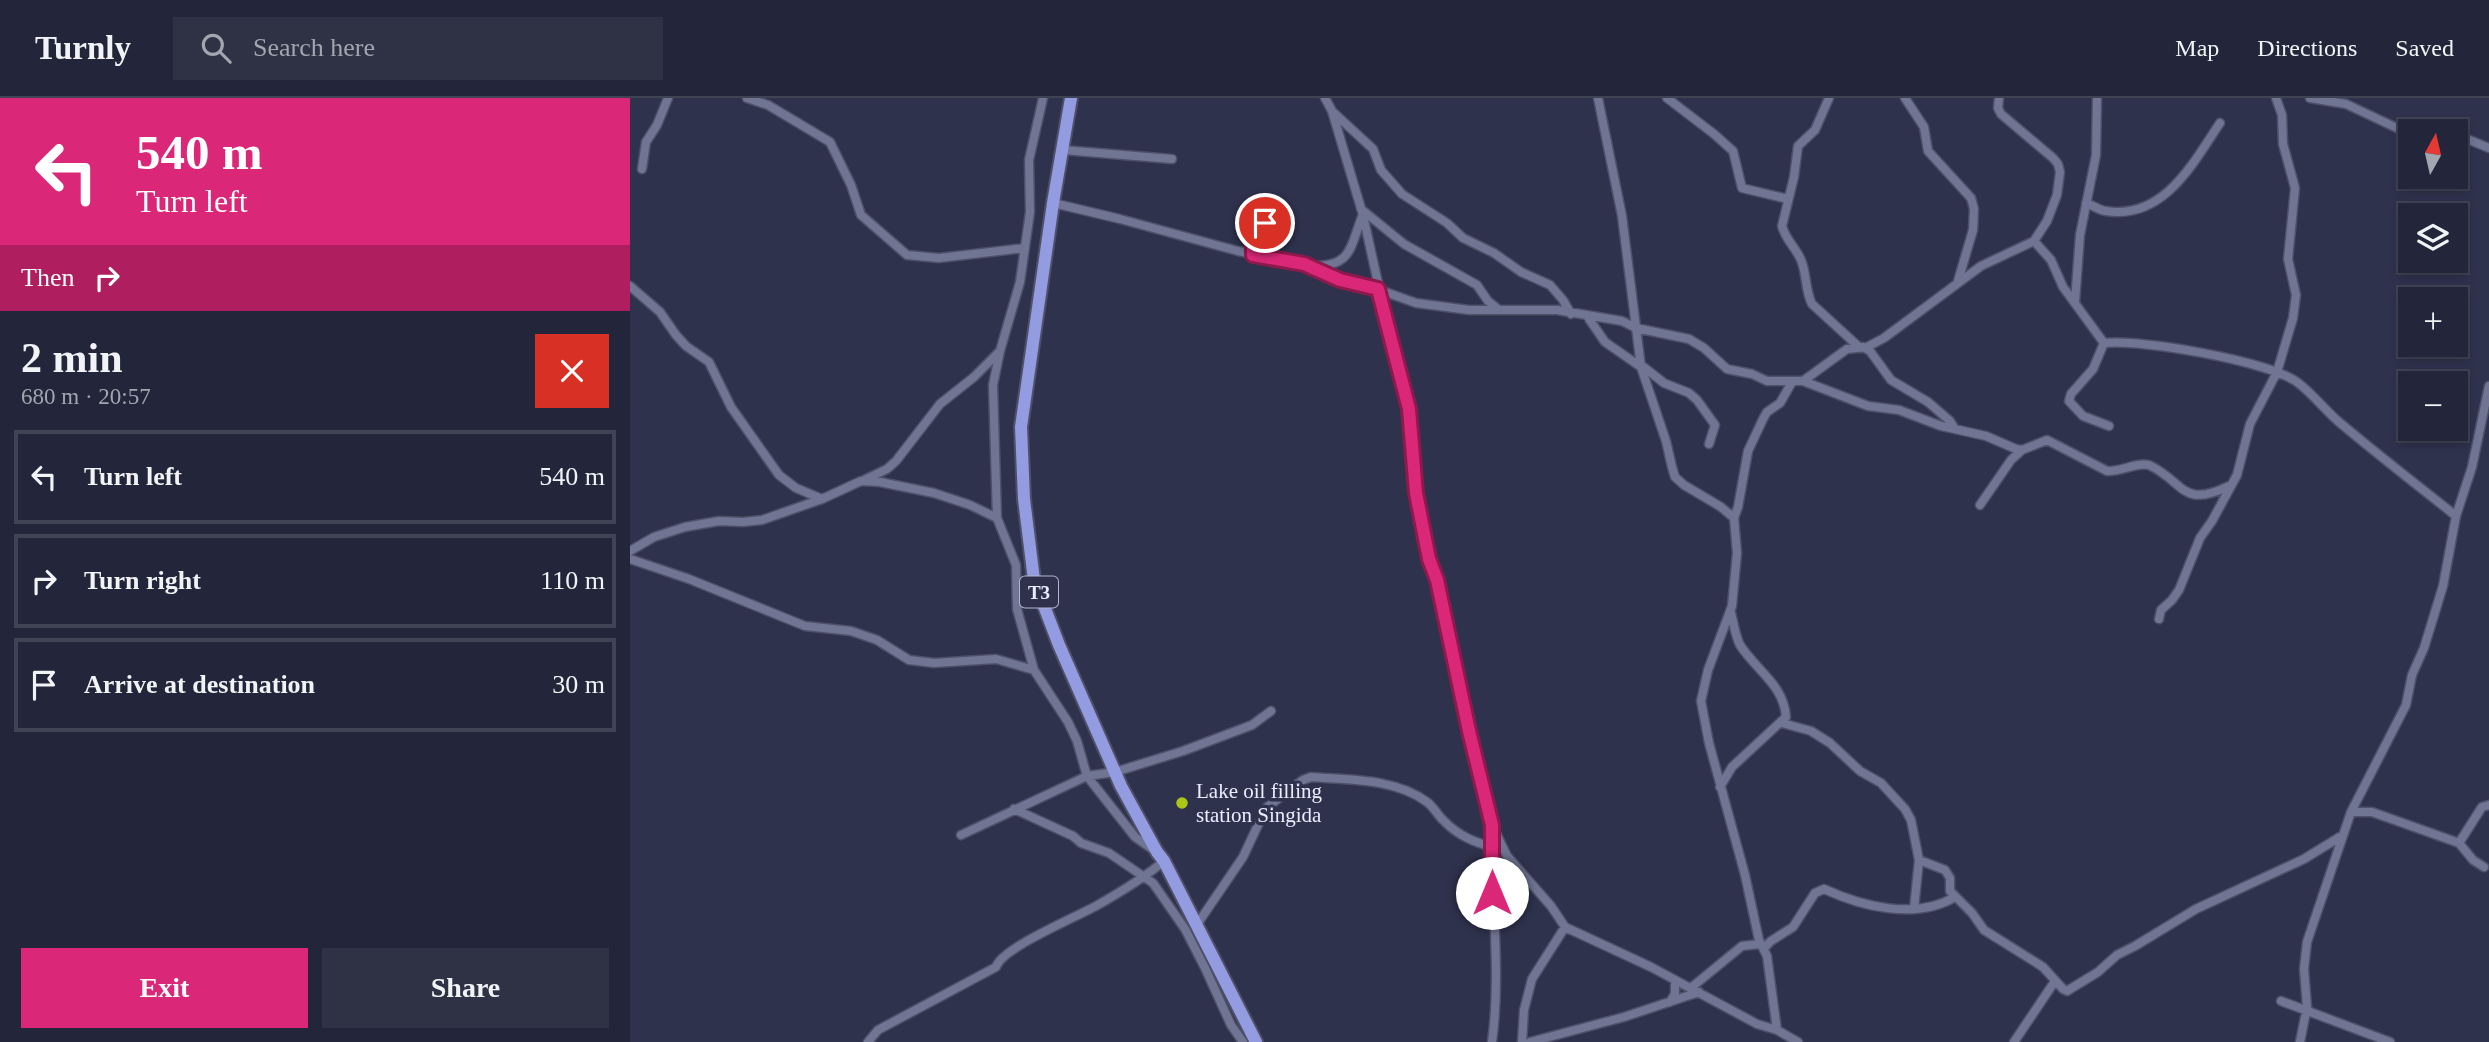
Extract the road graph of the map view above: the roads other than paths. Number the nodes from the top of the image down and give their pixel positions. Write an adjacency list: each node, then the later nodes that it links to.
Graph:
1 (668, 98): 21 (street)
2 (747, 98): 28 (street)
3 (1042, 98): 28 (street)
4 (1071, 98): 19 (highway, T3)
5 (1325, 98): 14 (street)
6 (1598, 98): 36 (street)
7 (1667, 98): 22 (street)
8 (1829, 98): 22 (street)
9 (1905, 98): 31 (street)
10 (1999, 98): 27 (street)
11 (2097, 98): 24 (street)
12 (2276, 98): 45 (street)
13 (2310, 98): 16 (street)
14 (1332, 111): 25 (street); 37 (street)
15 (2220, 123): 24 (street)
16 (2398, 129)
17 (2468, 139): 18 (street)
18 (2489, 148)
19 (1063, 150): 20 (street); 23 (highway, T3)
20 (1172, 159)
21 (642, 169)
22 (1788, 199): 42 (street)
23 (1053, 203): 29 (street); 67 (highway, T3)
24 (2086, 204): 34 (street)
25 (1362, 212): 30 (street); 33 (street); 35 (street)
26 (1265, 223): 29 (street)
27 (2034, 241): 31 (street); 34 (street)
28 (1025, 248): 43 (street)
29 (1253, 255): 30 (street)
30 (1311, 266): 33 (street)
31 (1958, 281): 42 (street)
32 (630, 286): 55 (street)
33 (1378, 289): 35 (street); 73 (street)
34 (2075, 302): 41 (street)
35 (1499, 309): 37 (street)
36 (1634, 309): 39 (street); 40 (street)
37 (1571, 314): 38 (street)
38 (1587, 316): 39 (street); 44 (street)
39 (1616, 320): 40 (street)
40 (1636, 328): 44 (street); 47 (street)
41 (2104, 343): 45 (street); 49 (street)
42 (1861, 347): 46 (street); 50 (street)
43 (1000, 351): 53 (street); 58 (street)
44 (1641, 366): 51 (street); 59 (street)
45 (2277, 372): 54 (street); 57 (street)
46 (1802, 381): 47 (street); 50 (street)
47 (1792, 383): 59 (street)
48 (2489, 386): 57 (street)
49 (2109, 426)
50 (1955, 429): 52 (street)
51 (1709, 444)
52 (2022, 450): 54 (street); 56 (street)
53 (861, 481): 55 (street); 58 (street)
54 (2229, 486): 63 (street)
55 (822, 499): 60 (street)
56 (1980, 505)
57 (2456, 516): 72 (street)
58 (997, 518): 64 (street)
59 (1734, 518): 62 (street)
60 (630, 551)
61 (630, 559): 64 (street)
62 (1731, 613): 66 (street); 69 (street)
63 (2159, 620)
64 (1034, 670): 68 (street)
65 (1271, 711): 67 (street)
66 (1782, 723): 69 (street); 79 (street)
67 (1115, 772): 68 (street); 78 (highway, T3)
68 (1087, 776): 71 (street); 78 (street)
69 (1720, 787): 86 (street)
70 (2489, 805): 76 (street)
71 (1014, 809): 74 (street); 81 (street)
72 (2351, 812): 75 (street); 76 (street)
73 (1492, 825): 77 (street); 85 (street)
74 (961, 835)
75 (2343, 835): 88 (street); 92 (street)
76 (2459, 843): 80 (street)
77 (1492, 847): 84 (street); 97 (street)
78 (1160, 857): 81 (street); 84 (highway, T3)
79 (1919, 860): 82 (street); 83 (street)
80 (2484, 867)
81 (1145, 875): 94 (street); 95 (street)
82 (1955, 897): 83 (street); 88 (street)
83 (1914, 909): 86 (street)
84 (1196, 926): 96 (highway, T3)
85 (1564, 927): 87 (street); 98 (street)
86 (1762, 946): 89 (street); 93 (street)
87 (1675, 980): 89 (street); 91 (street)
88 (2055, 981): 101 (street)
89 (1695, 990): 91 (street); 93 (street)
90 (2281, 1001): 92 (street)
91 (1670, 1002): 99 (street)
92 (2306, 1010): 102 (street); 103 (street)
93 (1777, 1030): 100 (street)
94 (1240, 1040)
95 (869, 1042)
96 (1256, 1042)
97 (1492, 1042)
98 (1522, 1042)
99 (1530, 1042)
100 (1798, 1042)
101 (2014, 1042)
102 (2300, 1042)
103 (2390, 1042)

